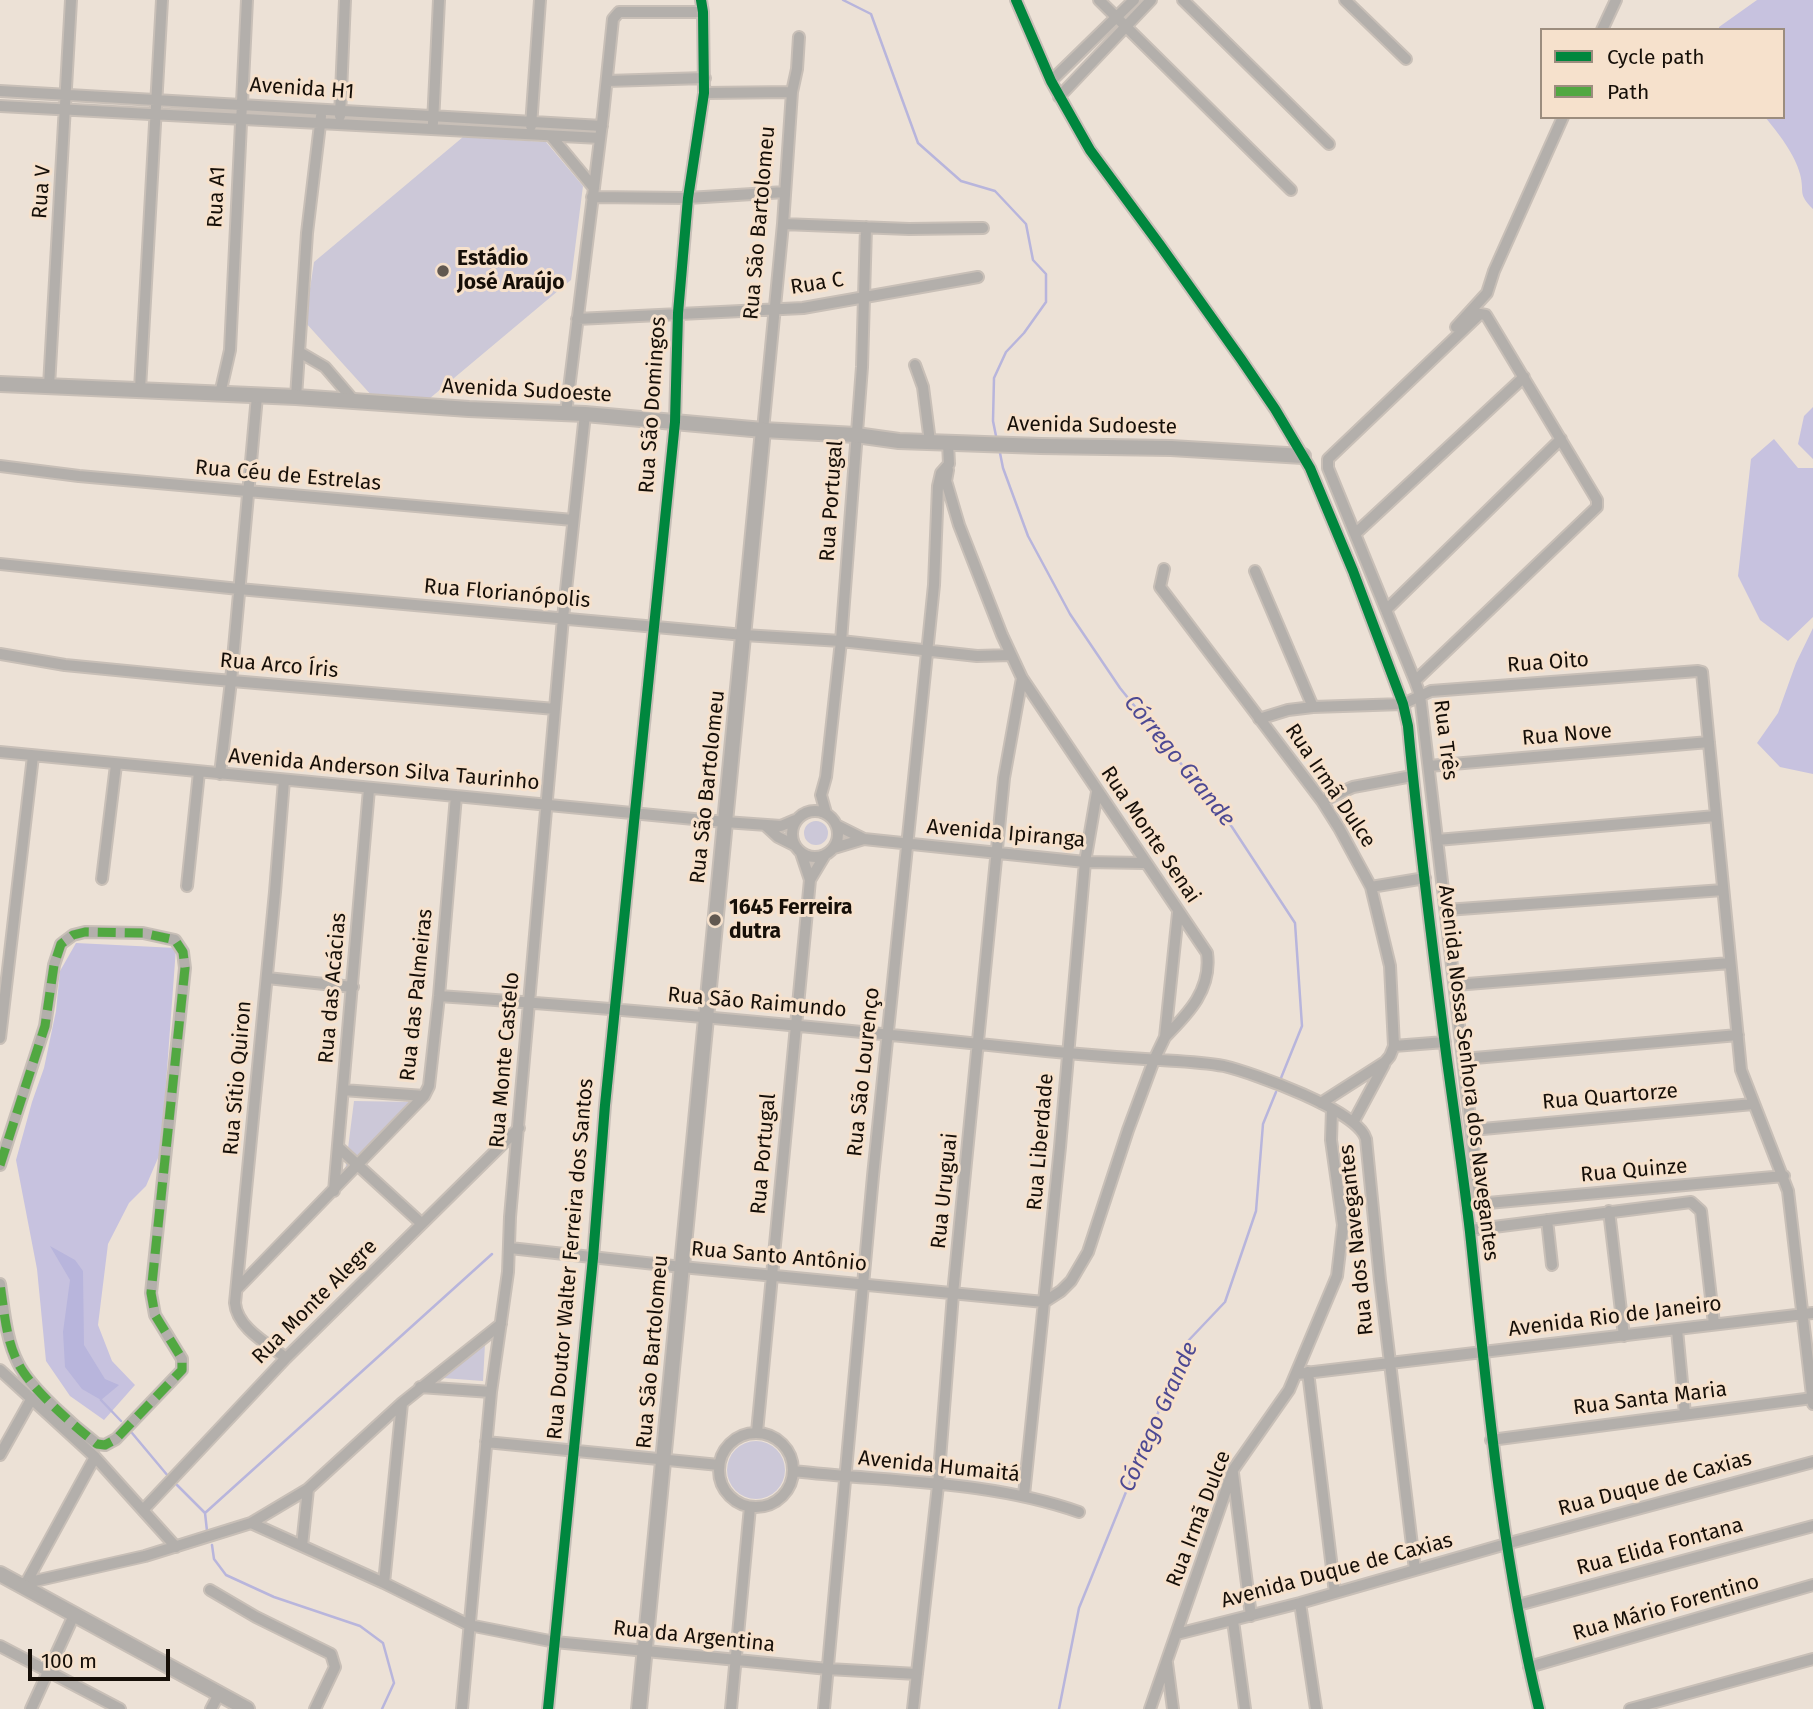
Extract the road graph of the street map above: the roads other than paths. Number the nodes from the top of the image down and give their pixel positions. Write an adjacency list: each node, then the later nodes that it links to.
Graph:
1 (71, 0): 26 (street, Rua V)
2 (162, 0): 28 (street)
3 (247, 0): 29 (street, Rua A1)
4 (345, 0): 33 (street)
5 (439, 0): 35 (street)
6 (540, 0): 38 (street)
7 (1016, 0): 22 (street, Avenida Nossa Senhora dos Navegantes)
8 (1099, 0): 15 (street)
9 (1134, 0): 15 (street)
10 (1151, 0): 16 (street)
11 (1183, 0): 46 (street)
12 (1345, 0): 19 (street)
13 (1616, 0): 17 (street)
14 (702, 6): 20 (street, Rua São Domingos); 21 (street)
15 (1117, 19): 16 (street); 22 (street)
16 (1126, 27): 27 (street); 47 (street)
17 (1603, 28)
18 (799, 37): 24 (street, Rua São Bartolomeu)
19 (1406, 59)
20 (705, 78): 21 (street); 25 (street, Rua São Domingos)
21 (607, 81): 41 (street)
22 (1051, 81): 27 (street, Avenida Nossa Senhora dos Navegantes)
23 (0, 91): 26 (street, Avenida H1)
24 (792, 92): 25 (street); 49 (street, Rua São Bartolomeu)
25 (704, 93): 50 (street, Rua São Domingos)
26 (67, 95): 28 (street, Avenida H1); 31 (street, Rua V)
27 (1059, 97): 77 (street, Avenida Nossa Senhora dos Navegantes)
28 (156, 100): 29 (street, Avenida H1); 34 (street)
29 (241, 104): 32 (street, Avenida H1); 36 (street, Rua A1)
30 (0, 106): 31 (street, Avenida H1)
31 (66, 110): 34 (street, Avenida H1); 63 (street, Rua V)
32 (321, 110): 33 (street, Avenida H1); 39 (street)
33 (340, 111): 35 (street, Avenida H1); 40 (street)
34 (155, 115): 36 (street, Avenida H1); 64 (street)
35 (433, 116): 38 (street, Avenida H1); 42 (street)
36 (240, 119): 39 (street, Avenida H1); 65 (street, Rua A1)
37 (1562, 119): 77 (street)
38 (531, 121): 41 (street, Avenida H1); 43 (street)
39 (321, 123): 40 (street, Avenida H1); 59 (street)
40 (339, 125): 42 (street, Avenida H1)
41 (602, 126): 45 (street)
42 (432, 130): 43 (street, Avenida H1)
43 (531, 135): 44 (street, Avenida H1)
44 (551, 136): 45 (street, Avenida H1); 48 (street)
45 (600, 138): 48 (street)
46 (1329, 144)
47 (1291, 190)
48 (593, 192): 50 (street); 58 (street)
49 (785, 192): 50 (street); 51 (street, Rua São Bartolomeu)
50 (688, 198): 57 (street, Rua São Domingos)
51 (783, 224): 52 (street); 56 (street, Rua São Bartolomeu)
52 (866, 227): 53 (street); 55 (street, Rua Portugal)
53 (983, 228)
54 (978, 277): 55 (street, Rua C)
55 (865, 295): 56 (street, Rua C); 73 (street, Rua Portugal)
56 (775, 310): 57 (street, Rua C); 72 (street, Rua São Bartolomeu)
57 (678, 313): 58 (street, Rua C); 71 (street, Rua São Domingos)
58 (577, 319): 69 (street)
59 (300, 353): 67 (street); 68 (street)
60 (915, 365): 75 (street)
61 (1524, 377): 74 (street); 82 (street); 82 (street, Rua Três)
62 (0, 384): 63 (street, Avenida Sudoeste)
63 (49, 386): 64 (street, Avenida Sudoeste)
64 (140, 389): 65 (street, Avenida Sudoeste)
65 (220, 394): 66 (street, Avenida Sudoeste)
66 (257, 396): 67 (street, Avenida Sudoeste); 80 (street)
67 (296, 397): 68 (street, Avenida Sudoeste)
68 (355, 402): 69 (street, Avenida Sudoeste)
69 (566, 413): 70 (street, Avenida Sudoeste)
70 (585, 414): 71 (street, Avenida Sudoeste); 81 (street, Rua Monte Castelo)
71 (674, 422): 72 (street, Avenida Sudoeste); 89 (street, Rua São Domingos)
72 (763, 430): 73 (street, Avenida Sudoeste); 90 (street, Rua São Bartolomeu)
73 (856, 435): 75 (street, Avenida Sudoeste); 91 (street, Rua Portugal)
74 (1561, 439): 87 (street); 97 (street)
75 (930, 442): 76 (street, Avenida Sudoeste)
76 (948, 443): 77 (street, Avenida Sudoeste); 78 (street, Rua São Lourenço)
77 (1307, 462): 99 (street, Avenida Nossa Senhora dos Navegantes)
78 (949, 464): 92 (street, Rua São Lourenço); 94 (street)
79 (0, 466): 80 (street, Rua Céu de Estrelas)
80 (248, 492): 81 (street, Rua Céu de Estrelas); 86 (street)
81 (573, 520): 88 (street, Rua Monte Castelo)
82 (1355, 534): 87 (street, Rua Três)
83 (0, 564): 86 (street, Rua Florianópolis)
84 (1164, 569): 102 (street, Rua Irmã Dulce)
85 (1255, 570): 100 (street)
86 (239, 589): 88 (street, Rua Florianópolis); 96 (street)
87 (1386, 610): 97 (street, Rua Três)
88 (563, 618): 89 (street, Rua Florianópolis); 101 (street, Rua Monte Castelo)
89 (655, 627): 90 (street, Rua Florianópolis); 119 (street, Rua São Domingos)
90 (744, 635): 91 (street, Rua Florianópolis); 123 (street, Rua São Bartolomeu)
91 (841, 641): 92 (street, Rua Florianópolis); 111 (street, Rua Portugal)
92 (926, 650): 94 (street, Rua Florianópolis); 128 (street, Rua São Lourenço)
93 (0, 654): 96 (street, Rua Arco Íris)
94 (1011, 655): 95 (street, Rua Monte Senai)
95 (1022, 678): 114 (street, Rua Monte Senai); 131 (street, Rua Uruguai)
96 (231, 681): 101 (street, Rua Arco Íris); 109 (street)
97 (1415, 681): 98 (street, Rua Três)
98 (1420, 695): 99 (street, Rua Oito); 103 (street, Rua Oito); 107 (street, Rua Três)
99 (1403, 704): 100 (street); 110 (street, Avenida Nossa Senhora dos Navegantes)
100 (1313, 707): 102 (street)
101 (555, 709): 117 (street, Rua Monte Castelo)
102 (1259, 719): 116 (street, Rua Irmã Dulce)
103 (1709, 742): 107 (street, Rua Nove); 121 (street)
104 (0, 752): 105 (street, Avenida Anderson Silva Taurinho)
105 (33, 756): 106 (street, Avenida Anderson Silva Taurinho); 154 (street)
106 (116, 765): 108 (street, Avenida Anderson Silva Taurinho); 135 (street)
107 (1429, 766): 127 (street, Rua Três)
108 (199, 772): 109 (street, Avenida Anderson Silva Taurinho); 137 (street)
109 (220, 774): 112 (street, Avenida Anderson Silva Taurinho)
110 (1412, 776): 116 (street); 134 (street, Avenida Nossa Senhora dos Navegantes)
111 (826, 777): 118 (street); 120 (street, Rua Portugal)
112 (284, 780): 113 (street, Avenida Anderson Silva Taurinho); 143 (street, Rua Sítio Quiron)
113 (369, 789): 115 (street, Avenida Anderson Silva Taurinho); 145 (street, Rua das Acácias)
114 (1097, 792): 132 (street, Rua Liberdade); 133 (street, Rua Monte Senai)
115 (456, 796): 117 (street, Avenida Anderson Silva Taurinho); 146 (street, Rua das Palmeiras)
116 (1322, 802): 138 (street, Rua Irmã Dulce)
117 (546, 804): 119 (street, Avenida Anderson Silva Taurinho); 147 (street, Rua Monte Castelo)
118 (805, 812): 120 (street); 122 (street)
119 (635, 813): 123 (street, Avenida Anderson Silva Taurinho); 148 (street, Rua Doutor Walter Ferreira dos Santos)
120 (826, 813): 125 (street)
121 (1716, 816): 127 (street); 139 (street)
122 (795, 821): 124 (street, Avenida Anderson Silva Taurinho); 129 (street)
123 (725, 822): 124 (street, Avenida Anderson Silva Taurinho); 149 (street, Rua São Bartolomeu)
124 (765, 824): 129 (street)
125 (836, 825): 126 (street); 130 (street)
126 (864, 839): 128 (street, Avenida Ipiranga); 130 (street)
127 (1437, 840): 140 (street, Rua Três)
128 (906, 844): 131 (street, Avenida Ipiranga); 151 (street, Rua São Lourenço)
129 (797, 849): 130 (street); 136 (street)
130 (829, 852): 136 (street)
131 (997, 852): 132 (street, Avenida Ipiranga); 156 (street, Rua Uruguai)
132 (1085, 862): 133 (street, Avenida Ipiranga); 158 (street, Rua Liberdade)
133 (1144, 863): 141 (street, Rua Monte Senai)
134 (1425, 878): 138 (street); 155 (street, Avenida Nossa Senhora dos Navegantes)
135 (102, 879)
136 (810, 880): 150 (street, Rua Portugal)
137 (187, 886)
138 (1371, 887): 157 (street, Rua Irmã Dulce)
139 (1723, 890): 140 (street); 142 (street)
140 (1446, 911): 144 (street, Rua Três)
141 (1178, 913): 153 (street); 153 (street, Rua Monte Senai)
142 (1730, 962): 144 (street); 152 (street)
143 (267, 978): 145 (street); 187 (street, Rua Sítio Quiron)
144 (1455, 985): 159 (street, Rua Três)
145 (353, 987): 162 (street, Rua das Acácias)
146 (439, 996): 147 (street, Rua São Raimundo); 163 (street, Rua das Palmeiras)
147 (530, 1002): 148 (street, Rua São Raimundo); 168 (street, Rua Monte Castelo)
148 (615, 1009): 149 (street, Rua São Raimundo); 181 (street, Rua Doutor Walter Ferreira dos Santos)
149 (706, 1018): 150 (street, Rua São Raimundo); 183 (street, Rua São Bartolomeu)
150 (794, 1027): 151 (street, Rua São Raimundo); 184 (street, Rua Portugal)
151 (887, 1035): 156 (street, Rua São Raimundo); 186 (street, Rua São Lourenço)
152 (1738, 1035): 159 (street); 165 (street)
153 (1165, 1037): 160 (street)
154 (0, 1038)
155 (1445, 1042): 157 (street); 179 (street, Avenida Nossa Senhora dos Navegantes)
156 (979, 1044): 158 (street, Rua São Raimundo); 188 (street, Rua Uruguai)
157 (1394, 1046): 161 (street)
158 (1068, 1054): 160 (street, Rua São Raimundo); 189 (street, Rua Liberdade)
159 (1463, 1059): 169 (street, Rua Três)
160 (1154, 1060): 164 (street, Rua dos Navegantes); 189 (street)
161 (1385, 1062): 164 (street); 167 (street)
162 (343, 1090): 163 (street); 170 (street, Rua das Acácias)
163 (424, 1096): 172 (street, Rua das Palmeiras)
164 (1321, 1103): 166 (street, Rua dos Navegantes)
165 (1753, 1104): 169 (street, Rua Quartorze); 173 (street)
166 (1332, 1109): 167 (street, Rua dos Navegantes); 199 (street, Rua Irmã Dulce)
167 (1354, 1121): 197 (street, Rua dos Navegantes)
168 (519, 1128): 178 (street, Rua Monte Alegre); 180 (street, Rua Monte Castelo)
169 (1472, 1130): 175 (street, Rua Três)
170 (338, 1147): 172 (street); 174 (street, Rua das Acácias)
171 (0, 1166): 185 (street)
172 (357, 1166): 174 (street, Rua das Palmeiras); 178 (street)
173 (1784, 1176): 175 (street, Rua Quinze); 190 (street)
174 (334, 1191): 187 (street, Rua das Palmeiras)
175 (1488, 1203)
176 (1609, 1211): 177 (street); 192 (street); 194 (street)
177 (1546, 1220): 179 (street); 182 (street)
178 (421, 1223): 196 (street, Rua Monte Alegre)
179 (1470, 1230): 195 (street, Avenida Nossa Senhora dos Navegantes)
180 (510, 1248): 181 (street, Rua Santo Antônio); 191 (street, Rua Monte Castelo)
181 (593, 1258): 183 (street, Rua Santo Antônio); 210 (street, Rua Doutor Walter Ferreira dos Santos)
182 (1552, 1265)
183 (682, 1267): 184 (street, Rua Santo Antônio); 213 (street, Rua São Bartolomeu)
184 (773, 1275): 186 (street, Rua Santo Antônio); 207 (street, Rua Portugal)
185 (0, 1284)
186 (863, 1284): 188 (street, Rua Santo Antônio); 218 (street, Rua São Lourenço)
187 (237, 1289): 196 (street, Rua Sítio Quiron)
188 (953, 1294): 189 (street, Rua Santo Antônio); 219 (street, Rua Uruguai)
189 (1044, 1302): 221 (street, Rua Liberdade)
190 (1808, 1314): 192 (street, Avenida Rio de Janeiro); 203 (street)
191 (501, 1324): 200 (street); 201 (street, Rua Monte Castelo)
192 (1714, 1324): 193 (street, Avenida Rio de Janeiro)
193 (1677, 1330): 194 (street, Avenida Rio de Janeiro); 206 (street)
194 (1624, 1336): 195 (street, Avenida Rio de Janeiro)
195 (1481, 1352): 197 (street, Avenida Rio de Janeiro); 208 (street, Avenida Nossa Senhora dos Navegantes)
196 (286, 1358): 223 (street, Rua Monte Alegre)
197 (1391, 1363): 199 (street, Avenida Rio de Janeiro); 230 (street, Rua dos Navegantes)
198 (0, 1370): 202 (street)
199 (1303, 1373): 216 (street, Rua Irmã Dulce); 236 (street)
200 (420, 1387): 201 (street); 204 (street)
201 (491, 1392): 209 (street, Rua Monte Castelo)
202 (32, 1398): 211 (street); 212 (street)
203 (1813, 1398): 205 (street); 206 (street, Rua Santa Maria)
204 (402, 1403): 220 (street); 233 (street)
205 (1813, 1404)
206 (1685, 1414): 208 (street, Rua Santa Maria)
207 (757, 1432): 215 (street); 217 (street)
208 (1491, 1440): 227 (street, Avenida Nossa Senhora dos Navegantes)
209 (486, 1442): 210 (street); 242 (street, Rua Monte Castelo)
210 (572, 1451): 213 (street); 244 (street, Rua Doutor Walter Ferreira dos Santos)
211 (0, 1455)
212 (94, 1457): 223 (street); 232 (street)
213 (663, 1461): 215 (street); 246 (street, Rua São Bartolomeu)
214 (1813, 1462): 227 (street, Rua Duque de Caxias)
215 (719, 1465): 222 (street)
216 (1233, 1470): 240 (street); 243 (street, Rua Irmã Dulce)
217 (793, 1471): 218 (street, Avenida Humaitá); 222 (street)
218 (846, 1477): 219 (street, Avenida Humaitá); 251 (street, Rua São Lourenço)
219 (938, 1485): 221 (street, Avenida Humaitá); 253 (street, Rua Uruguai)
220 (308, 1489): 225 (street); 228 (street)
221 (1024, 1495): 224 (street, Avenida Humaitá)
222 (750, 1507): 248 (street)
223 (144, 1509): 229 (street)
224 (1079, 1512)
225 (251, 1523): 228 (street, Rua da Argentina); 229 (street)
226 (1813, 1526): 238 (street, Rua Elida Fontana)
227 (1506, 1544): 230 (street, Avenida Duque de Caxias); 238 (street, Avenida Nossa Senhora dos Navegantes)
228 (302, 1546): 233 (street, Rua da Argentina)
229 (176, 1547): 232 (street)
230 (1415, 1570): 236 (street, Avenida Duque de Caxias)
231 (0, 1574): 232 (street)
232 (20, 1583): 239 (street)
233 (384, 1583): 242 (street, Rua da Argentina)
234 (1813, 1585): 250 (street, Rua Mário Forentino)
235 (210, 1590): 259 (street)
236 (1335, 1593): 237 (street, Avenida Duque de Caxias)
237 (1300, 1603): 240 (street, Avenida Duque de Caxias); 269 (street)
238 (1518, 1605): 250 (street, Avenida Nossa Senhora dos Navegantes)
239 (74, 1615): 252 (street); 254 (street)
240 (1251, 1616): 241 (street, Avenida Duque de Caxias)
241 (1233, 1620): 243 (street, Avenida Duque de Caxias); 268 (street)
242 (469, 1625): 244 (street, Rua da Argentina); 260 (street, Rua Monte Castelo)
243 (1177, 1634): 249 (street, Rua Irmã Dulce)
244 (555, 1642): 246 (street, Rua da Argentina); 261 (street, Rua Doutor Walter Ferreira dos Santos)
245 (0, 1646): 252 (street)
246 (644, 1651): 248 (street, Rua da Argentina); 262 (street, Rua São Bartolomeu)
247 (1813, 1659): 271 (street)
248 (735, 1660): 251 (street, Rua da Argentina); 263 (street)
249 (1166, 1661): 266 (street, Rua Irmã Dulce); 267 (street)
250 (1529, 1667): 270 (street, Avenida Nossa Senhora dos Navegantes)
251 (828, 1669): 253 (street, Rua da Argentina); 264 (street, Rua São Lourenço)
252 (48, 1670): 255 (street); 256 (street)
253 (917, 1674): 265 (street, Rua Uruguai)
254 (219, 1694): 257 (street); 258 (street)
255 (31, 1709)
256 (120, 1709)
257 (212, 1709)
258 (247, 1709)
259 (315, 1709)
260 (462, 1709)
261 (548, 1709)
262 (639, 1709)
263 (731, 1709)
264 (824, 1709)
265 (913, 1709)
266 (1150, 1709)
267 (1173, 1709)
268 (1245, 1709)
269 (1316, 1709)
270 (1539, 1709)
271 (1630, 1709)

